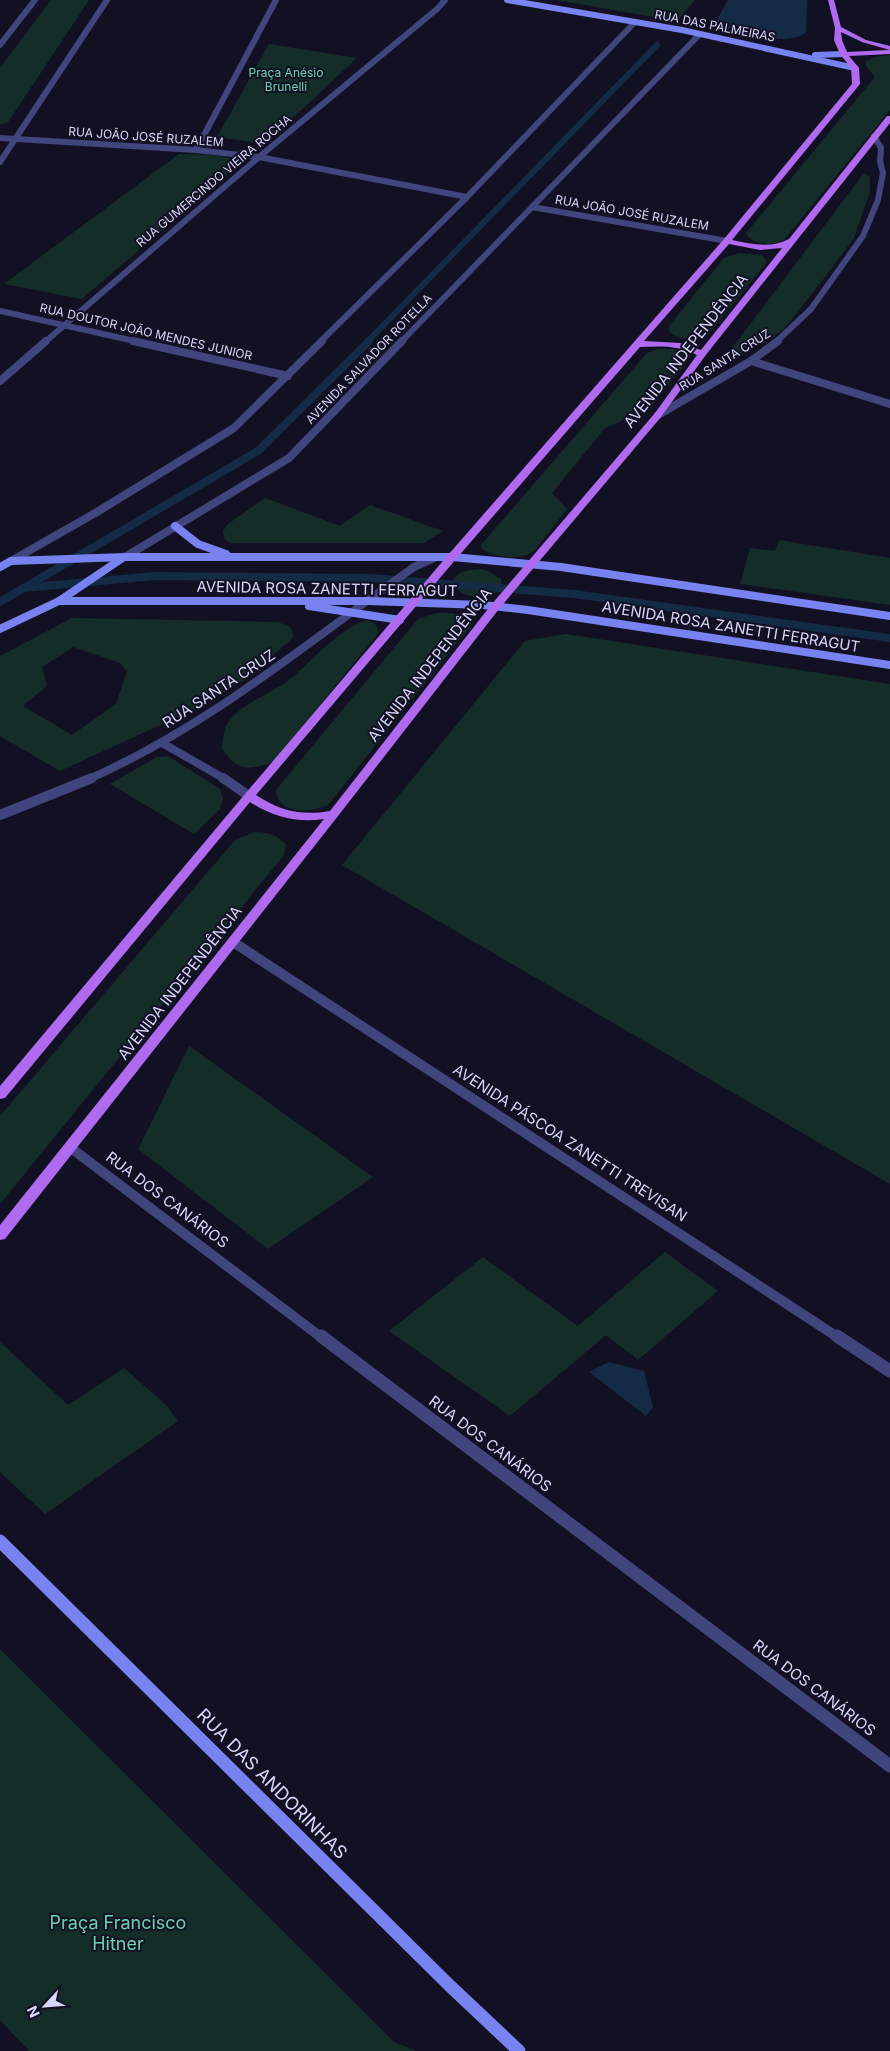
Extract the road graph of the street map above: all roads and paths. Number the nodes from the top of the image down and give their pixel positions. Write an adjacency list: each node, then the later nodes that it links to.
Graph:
1 (35, 0): 10 (street)
2 (107, 0): 19 (street)
3 (276, 0): 20 (street)
4 (445, 0): 21 (street, RUA GUMERCINDO VIEIRA ROCHA)
5 (507, 0): 7 (main road, RUA DAS PALMEIRAS)
6 (831, 0): 8 (main road)
7 (635, 22): 9 (main road, RUA DAS PALMEIRAS); 23 (street)
8 (838, 28): 11 (main road); 13 (main road)
9 (698, 34): 14 (main road, RUA DAS PALMEIRAS); 24 (street, AVENIDA SALVADOR ROTELLA)
10 (0, 45)
11 (890, 48)
12 (890, 52): 13 (main road)
13 (844, 54): 14 (main road, RUA DAS PALMEIRAS); 15 (main road)
14 (801, 55): 15 (main road, RUA DAS PALMEIRAS)
15 (855, 68): 26 (main road)
16 (890, 118): 17 (main road, AVENIDA INDEPENDÊNCIA)
17 (874, 136): 25 (main road, AVENIDA INDEPENDÊNCIA); 31 (street, RUA SANTA CRUZ)
18 (0, 138): 19 (street, RUA JOÃO JOSÉ RUZALEM)
19 (16, 139): 20 (street, RUA JOÃO JOSÉ RUZALEM); 22 (street)
20 (196, 150): 21 (street, RUA JOÃO JOSÉ RUZALEM)
21 (259, 157): 23 (street, RUA JOÃO JOSÉ RUZALEM); 28 (street, RUA GUMERCINDO VIEIRA ROCHA)
22 (0, 162)
23 (467, 197): 32 (street)
24 (532, 207): 26 (street, RUA JOÃO JOSÉ RUZALEM); 36 (street, AVENIDA SALVADOR ROTELLA)
25 (794, 240): 26 (main road); 30 (main road, AVENIDA INDEPENDÊNCIA)
26 (727, 241): 29 (main road)
27 (0, 311): 28 (street, RUA DOUTOR JOÃO MENDES JUNIOR)
28 (63, 325): 32 (street, RUA DOUTOR JOÃO MENDES JUNIOR); 33 (street, RUA GUMERCINDO VIEIRA ROCHA)
29 (640, 344): 30 (main road); 39 (main road)
30 (702, 354): 35 (main road, AVENIDA INDEPENDÊNCIA)
31 (751, 361): 34 (street); 35 (street, RUA SANTA CRUZ)
32 (288, 376): 41 (street)
33 (0, 380)
34 (890, 404)
35 (658, 416): 42 (main road, AVENIDA INDEPENDÊNCIA)
36 (175, 526): 37 (street, AVENIDA SALVADOR ROTELLA); 40 (main road)
37 (125, 557): 40 (main road, AVENIDA ROSA ZANETTI FERRAGUT); 41 (main road, AVENIDA ROSA ZANETTI FERRAGUT); 45 (main road, AVENIDA SALVADOR ROTELLA)
38 (436, 557): 39 (main road, AVENIDA ROSA ZANETTI FERRAGUT); 40 (main road, AVENIDA ROSA ZANETTI FERRAGUT); 44 (street, RUA SANTA CRUZ)
39 (452, 557): 42 (main road, AVENIDA ROSA ZANETTI FERRAGUT); 47 (main road)
40 (242, 558)
41 (11, 561): 43 (main road)
42 (530, 564): 48 (main road, AVENIDA INDEPENDÊNCIA); 50 (main road, AVENIDA ROSA ZANETTI FERRAGUT)
43 (0, 567)
44 (368, 601): 46 (main road, AVENIDA ROSA ZANETTI FERRAGUT); 47 (main road, AVENIDA ROSA ZANETTI FERRAGUT); 49 (street, RUA SANTA CRUZ)
45 (59, 602): 46 (main road, AVENIDA ROSA ZANETTI FERRAGUT); 52 (main road, AVENIDA SALVADOR ROTELLA)
46 (275, 602): 49 (main road)
47 (415, 602): 48 (main road, AVENIDA ROSA ZANETTI FERRAGUT); 51 (main road)
48 (495, 607): 53 (main road, AVENIDA ROSA ZANETTI FERRAGUT); 56 (main road, AVENIDA INDEPENDÊNCIA)
49 (352, 613): 51 (main road); 54 (street, RUA SANTA CRUZ)
50 (890, 616)
51 (400, 620): 55 (main road)
52 (0, 629)
53 (890, 665)
54 (162, 743): 55 (street); 57 (street, RUA SANTA CRUZ)
55 (249, 796): 56 (main road); 59 (main road)
56 (334, 814): 58 (main road, AVENIDA INDEPENDÊNCIA)
57 (0, 815)
58 (233, 942): 60 (main road, AVENIDA INDEPENDÊNCIA); 62 (street, AVENIDA PÁSCOA ZANETTI TREVISAN)
59 (0, 1095)
60 (71, 1148): 61 (main road, AVENIDA INDEPENDÊNCIA); 64 (street, RUA DOS CANÁRIOS)
61 (0, 1235)
62 (890, 1371)
63 (0, 1541): 65 (main road, RUA DAS ANDORINHAS)
64 (890, 1766)
65 (519, 2051)

